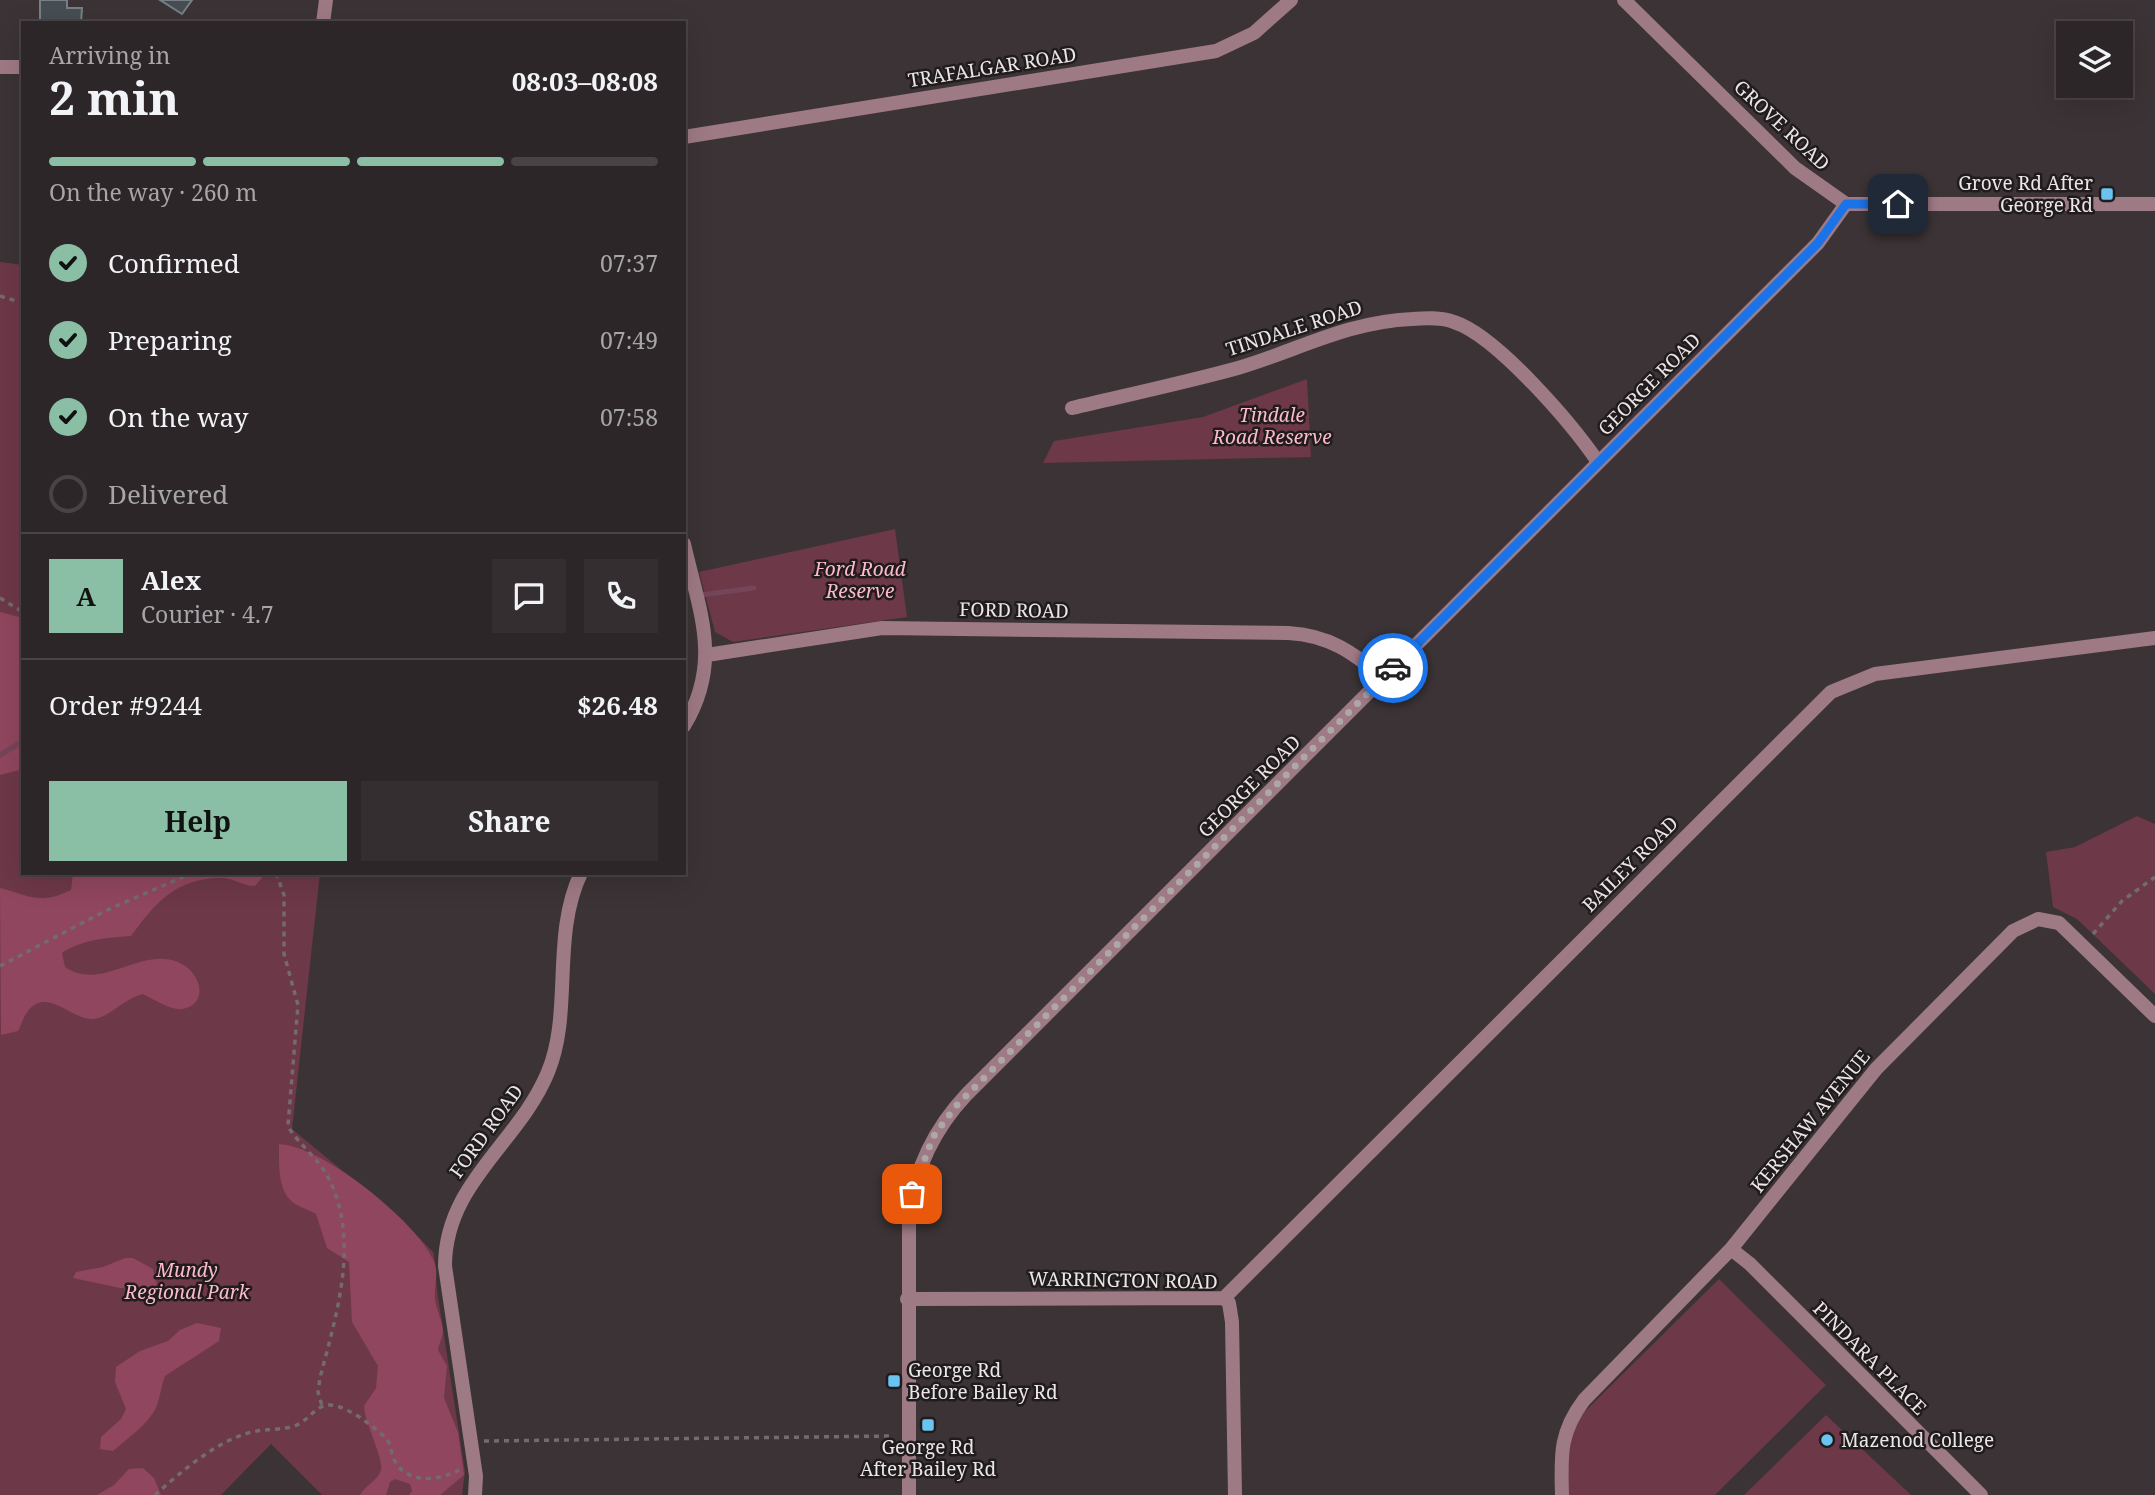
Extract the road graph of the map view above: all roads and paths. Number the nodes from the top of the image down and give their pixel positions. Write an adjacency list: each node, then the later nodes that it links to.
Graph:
1 (326, 0): 4 (street)
2 (1291, 0): 7 (street, TRAFALGAR ROAD)
3 (1624, 0): 8 (street, GROVE ROAD)
4 (323, 21)
5 (0, 67): 6 (street)
6 (21, 67)
7 (686, 137)
8 (1846, 204): 9 (street); 13 (street, GEORGE ROAD)
9 (2155, 204)
10 (0, 296): 11 (path)
11 (21, 302)
12 (1072, 408): 13 (street, TINDALE ROAD)
13 (1598, 462): 19 (street, GEORGE ROAD)
14 (686, 554): 18 (street)
15 (0, 597): 16 (path)
16 (21, 611)
17 (2155, 638): 30 (street, BAILEY ROAD)
18 (707, 655): 19 (street, FORD ROAD); 20 (street)
19 (1383, 678): 29 (street, GEORGE ROAD)
20 (686, 722)
21 (182, 875): 26 (path)
22 (277, 875): 31 (path)
23 (579, 875): 34 (street, FORD ROAD)
24 (2155, 877): 25 (path)
25 (2093, 934)
26 (0, 966)
27 (2155, 1016): 28 (street, KERSHAW AVENUE)
28 (1731, 1249): 39 (street, KERSHAW AVENUE); 40 (street, PINDARA PLACE)
29 (907, 1298): 30 (street, WARRINGTON ROAD); 37 (street, GEORGE ROAD)
30 (1224, 1298): 38 (street, WARRINGTON ROAD)
31 (322, 1406): 34 (path); 35 (path)
32 (899, 1436): 33 (path)
33 (481, 1441)
34 (474, 1462): 36 (street, FORD ROAD)
35 (155, 1495)
36 (475, 1495)
37 (909, 1495)
38 (1235, 1495)
39 (1562, 1495)
40 (1981, 1495)

